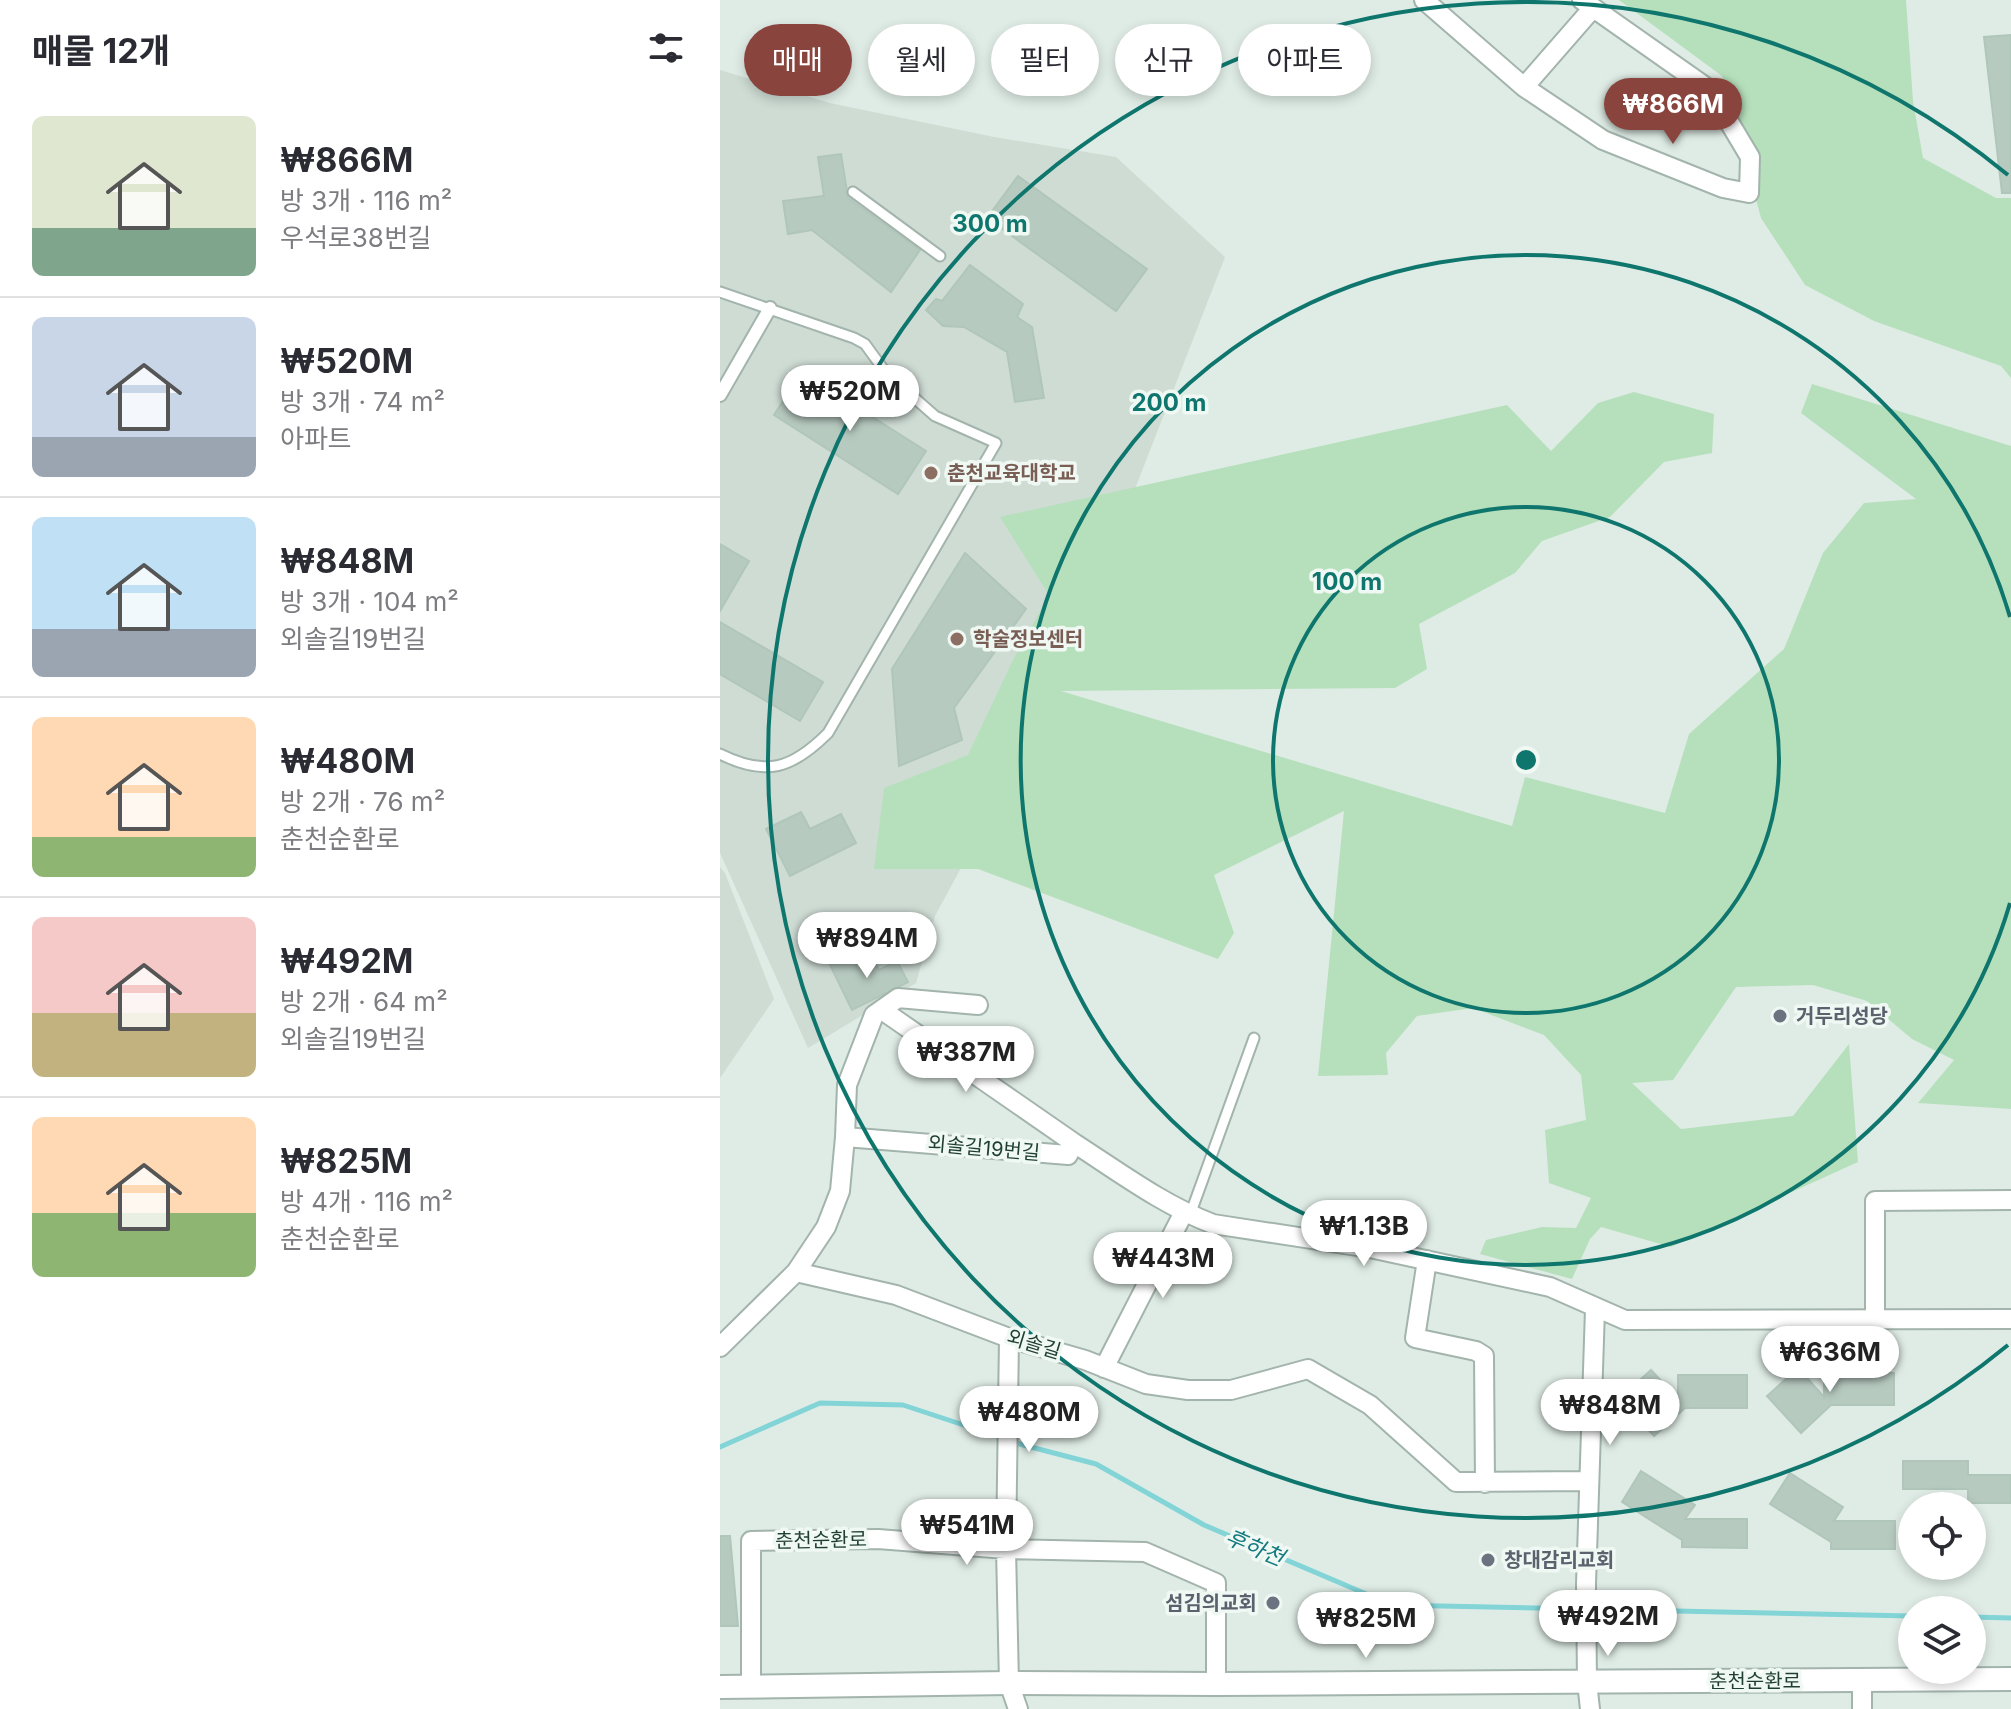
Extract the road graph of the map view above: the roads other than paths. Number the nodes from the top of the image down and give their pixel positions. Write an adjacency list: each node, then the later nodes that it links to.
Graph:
1 (1424, 0): 3 (street)
2 (1587, 4): 3 (street); 3 (street)
3 (1524, 87)
4 (853, 192): 5 (lane)
5 (940, 256)
6 (720, 292): 7 (lane)
7 (770, 308): 8 (street); 9 (lane)
8 (720, 395)
9 (720, 754)
10 (978, 1005): 11 (street)
11 (882, 1010): 13 (street); 14 (street)
12 (1254, 1038): 16 (lane)
13 (845, 1137): 14 (street, 외솔길19번길); 18 (street)
14 (1074, 1143): 16 (street)
15 (2011, 1200): 20 (street)
16 (1187, 1214): 17 (street); 24 (street)
17 (1427, 1260): 19 (street); 26 (street)
18 (796, 1272): 22 (street, 외솔길); 23 (street)
19 (1595, 1309): 20 (street); 25 (street)
20 (1875, 1318): 21 (street)
21 (2011, 1319)
22 (1009, 1338): 24 (street, 외솔길); 27 (street)
23 (720, 1347)
24 (1104, 1368): 26 (street, 외솔길)
25 (1588, 1481): 26 (street, 외솔길); 30 (street)
26 (1485, 1483)
27 (1006, 1549): 31 (street); 32 (street, 춘천순환로); 34 (street, 춘천순환로)
28 (2011, 1679): 29 (street, 춘천순환로)
29 (1862, 1680): 30 (street, 춘천순환로); 37 (street)
30 (1587, 1682): 32 (street, 춘천순환로); 36 (street)
31 (1009, 1683): 32 (street, 춘천순환로); 34 (street, 춘천순환로); 35 (street)
32 (1216, 1684)
33 (720, 1687): 34 (street, 춘천순환로)
34 (751, 1687)
35 (1018, 1709)
36 (1590, 1709)
37 (1862, 1709)

